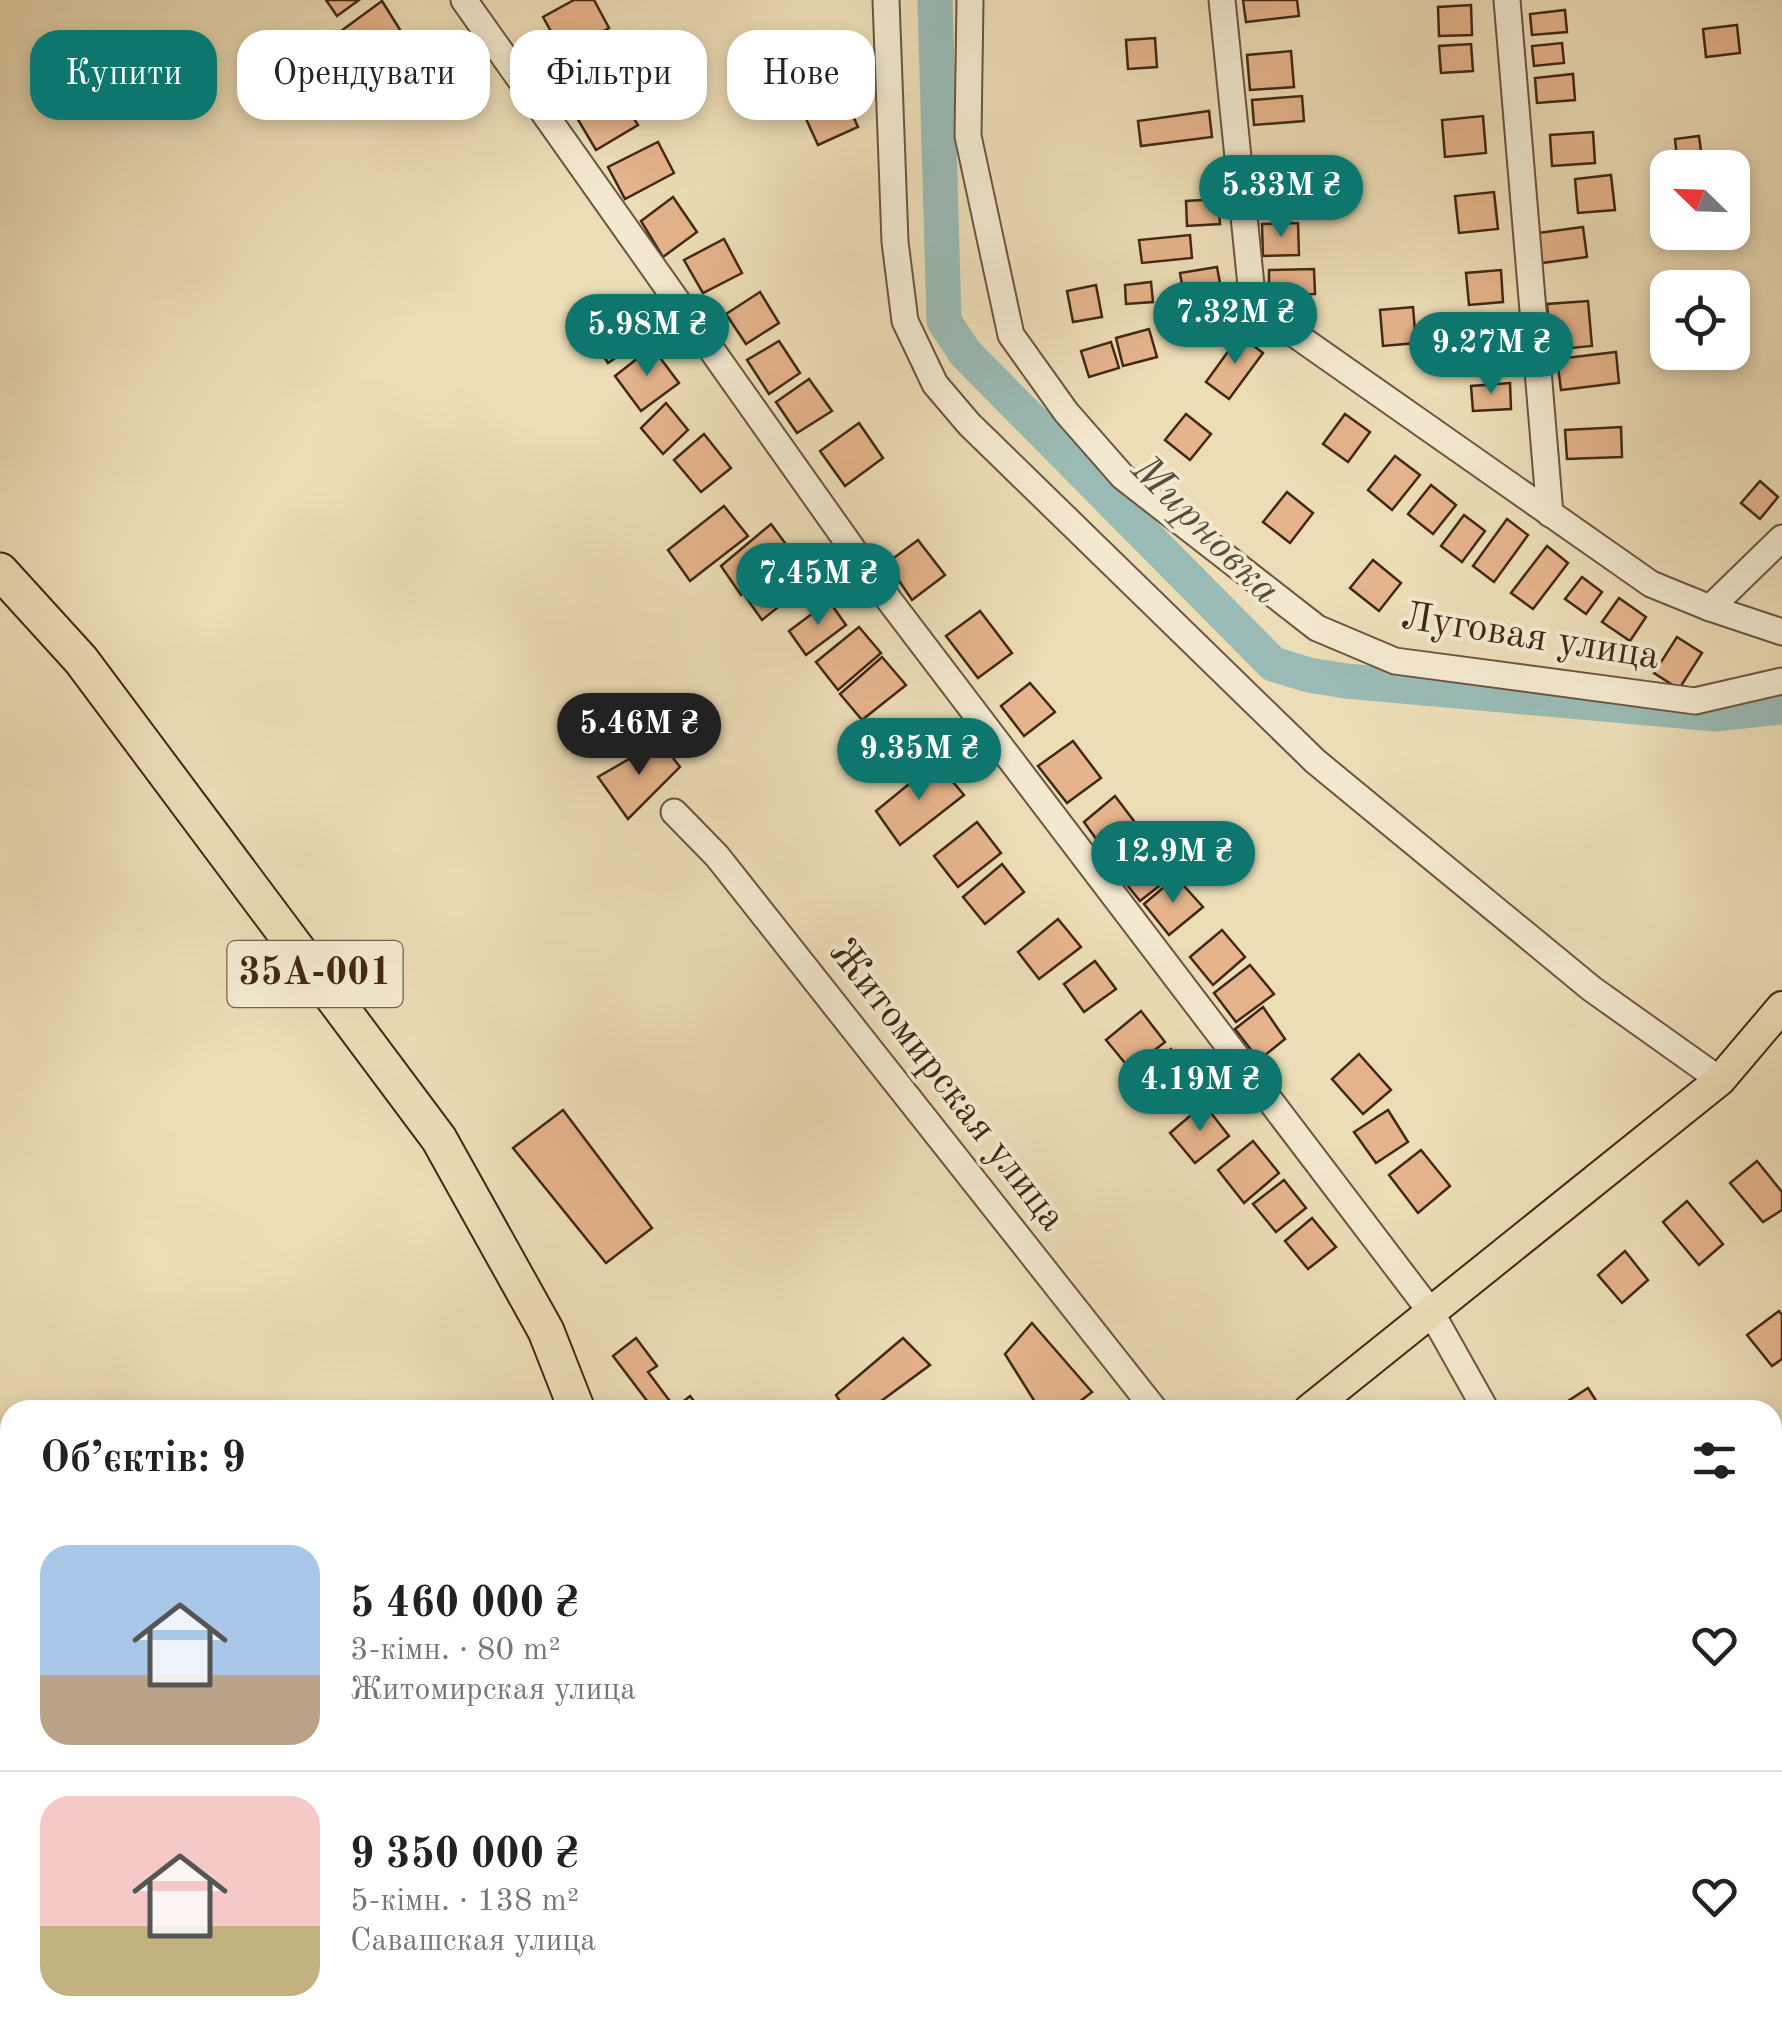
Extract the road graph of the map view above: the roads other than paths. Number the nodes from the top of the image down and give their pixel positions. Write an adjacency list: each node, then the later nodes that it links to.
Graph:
1 (464, 0): 15 (street)
2 (886, 0): 14 (street)
3 (970, 0): 11 (street, Луговая улица)
4 (1222, 0): 6 (street)
5 (1507, 0): 6 (street)
6 (1550, 514): 9 (street)
7 (1782, 538): 9 (street)
8 (0, 571): 16 (highway, 35А-001)
9 (1710, 608): 10 (street)
10 (1782, 632)
11 (1782, 681)
12 (674, 812): 17 (street, Житомирская улица)
13 (1782, 1008): 14 (main road)
14 (1720, 1080): 15 (main road)
15 (1431, 1312): 18 (main road); 19 (street)
16 (573, 1400)
17 (1147, 1400)
18 (1321, 1400)
19 (1480, 1400)

